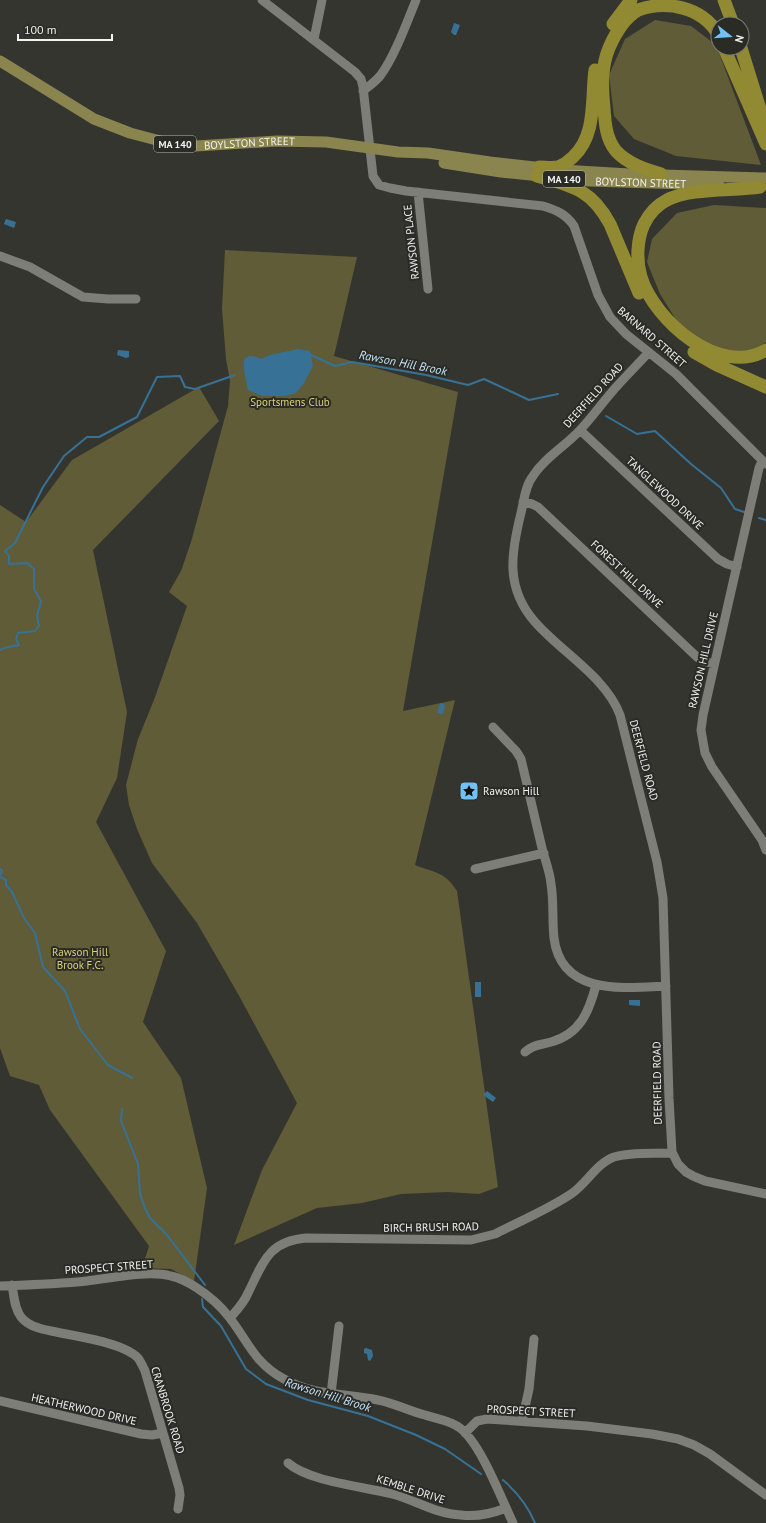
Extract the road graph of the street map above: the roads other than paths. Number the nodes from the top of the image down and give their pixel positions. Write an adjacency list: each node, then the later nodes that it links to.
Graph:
1 (262, 0): 8 (street, BARNARD STREET)
2 (322, 0): 8 (street)
3 (416, 0): 12 (street)
4 (631, 0): 16 (highway)
5 (724, 0): 6 (highway)
6 (730, 16)
7 (710, 23): 17 (highway)
8 (314, 39): 12 (street, BARNARD STREET)
9 (728, 56): 14 (highway)
10 (743, 56): 13 (highway)
11 (0, 61): 15 (main road, BOYLSTON STREET / MA 140)
12 (363, 91): 15 (street, BARNARD STREET)
13 (766, 129)
14 (766, 144)
15 (369, 148): 16 (main road, BOYLSTON STREET / MA 140); 20 (street, BARNARD STREET)
16 (538, 172): 17 (main road, BOYLSTON STREET / MA 140); 18 (main road, BOYLSTON STREET / MA 140); 26 (highway)
17 (662, 174): 18 (main road, BOYLSTON STREET / MA 140)
18 (731, 184): 19 (highway); 24 (highway)
19 (764, 184)
20 (418, 192): 22 (street, RAWSON PLACE); 25 (street, BARNARD STREET)
21 (0, 256): 23 (street)
22 (428, 289)
23 (136, 299)
24 (766, 350)
25 (649, 352): 27 (street, DEERFIELD ROAD); 28 (street, BARNARD STREET)
26 (766, 387)
27 (580, 430): 29 (street, DEERFIELD ROAD); 30 (street, TANGLEWOOD DRIVE)
28 (764, 463): 30 (street, RAWSON HILL DRIVE)
29 (523, 502): 31 (street, FOREST HILL DRIVE); 37 (street, DEERFIELD ROAD)
30 (737, 567): 31 (street, RAWSON HILL DRIVE)
31 (714, 664): 33 (street, RAWSON HILL DRIVE)
32 (493, 726): 34 (street)
33 (766, 850)
34 (544, 853): 35 (street); 36 (street)
35 (475, 870)
36 (596, 985): 37 (street); 38 (street)
37 (666, 986): 39 (street, DEERFIELD ROAD)
38 (525, 1052)
39 (672, 1153): 40 (street); 43 (street, BIRCH BRUSH ROAD)
40 (766, 1194)
41 (12, 1285): 42 (street, PROSPECT STREET); 43 (street, PROSPECT STREET); 49 (street, CRANBROOK ROAD)
42 (0, 1286)
43 (230, 1318): 46 (street, PROSPECT STREET)
44 (339, 1326): 46 (street)
45 (534, 1340): 48 (street)
46 (331, 1394): 50 (street, PROSPECT STREET)
47 (0, 1401): 49 (street, HEATHERWOOD DRIVE)
48 (522, 1421): 50 (street, PROSPECT STREET); 52 (street, PROSPECT STREET)
49 (164, 1433): 54 (street, CRANBROOK ROAD)
50 (465, 1433): 53 (street)
51 (288, 1463): 53 (street, KEMBLE DRIVE)
52 (766, 1496)
53 (506, 1508): 55 (street)
54 (178, 1509)
55 (513, 1523)

